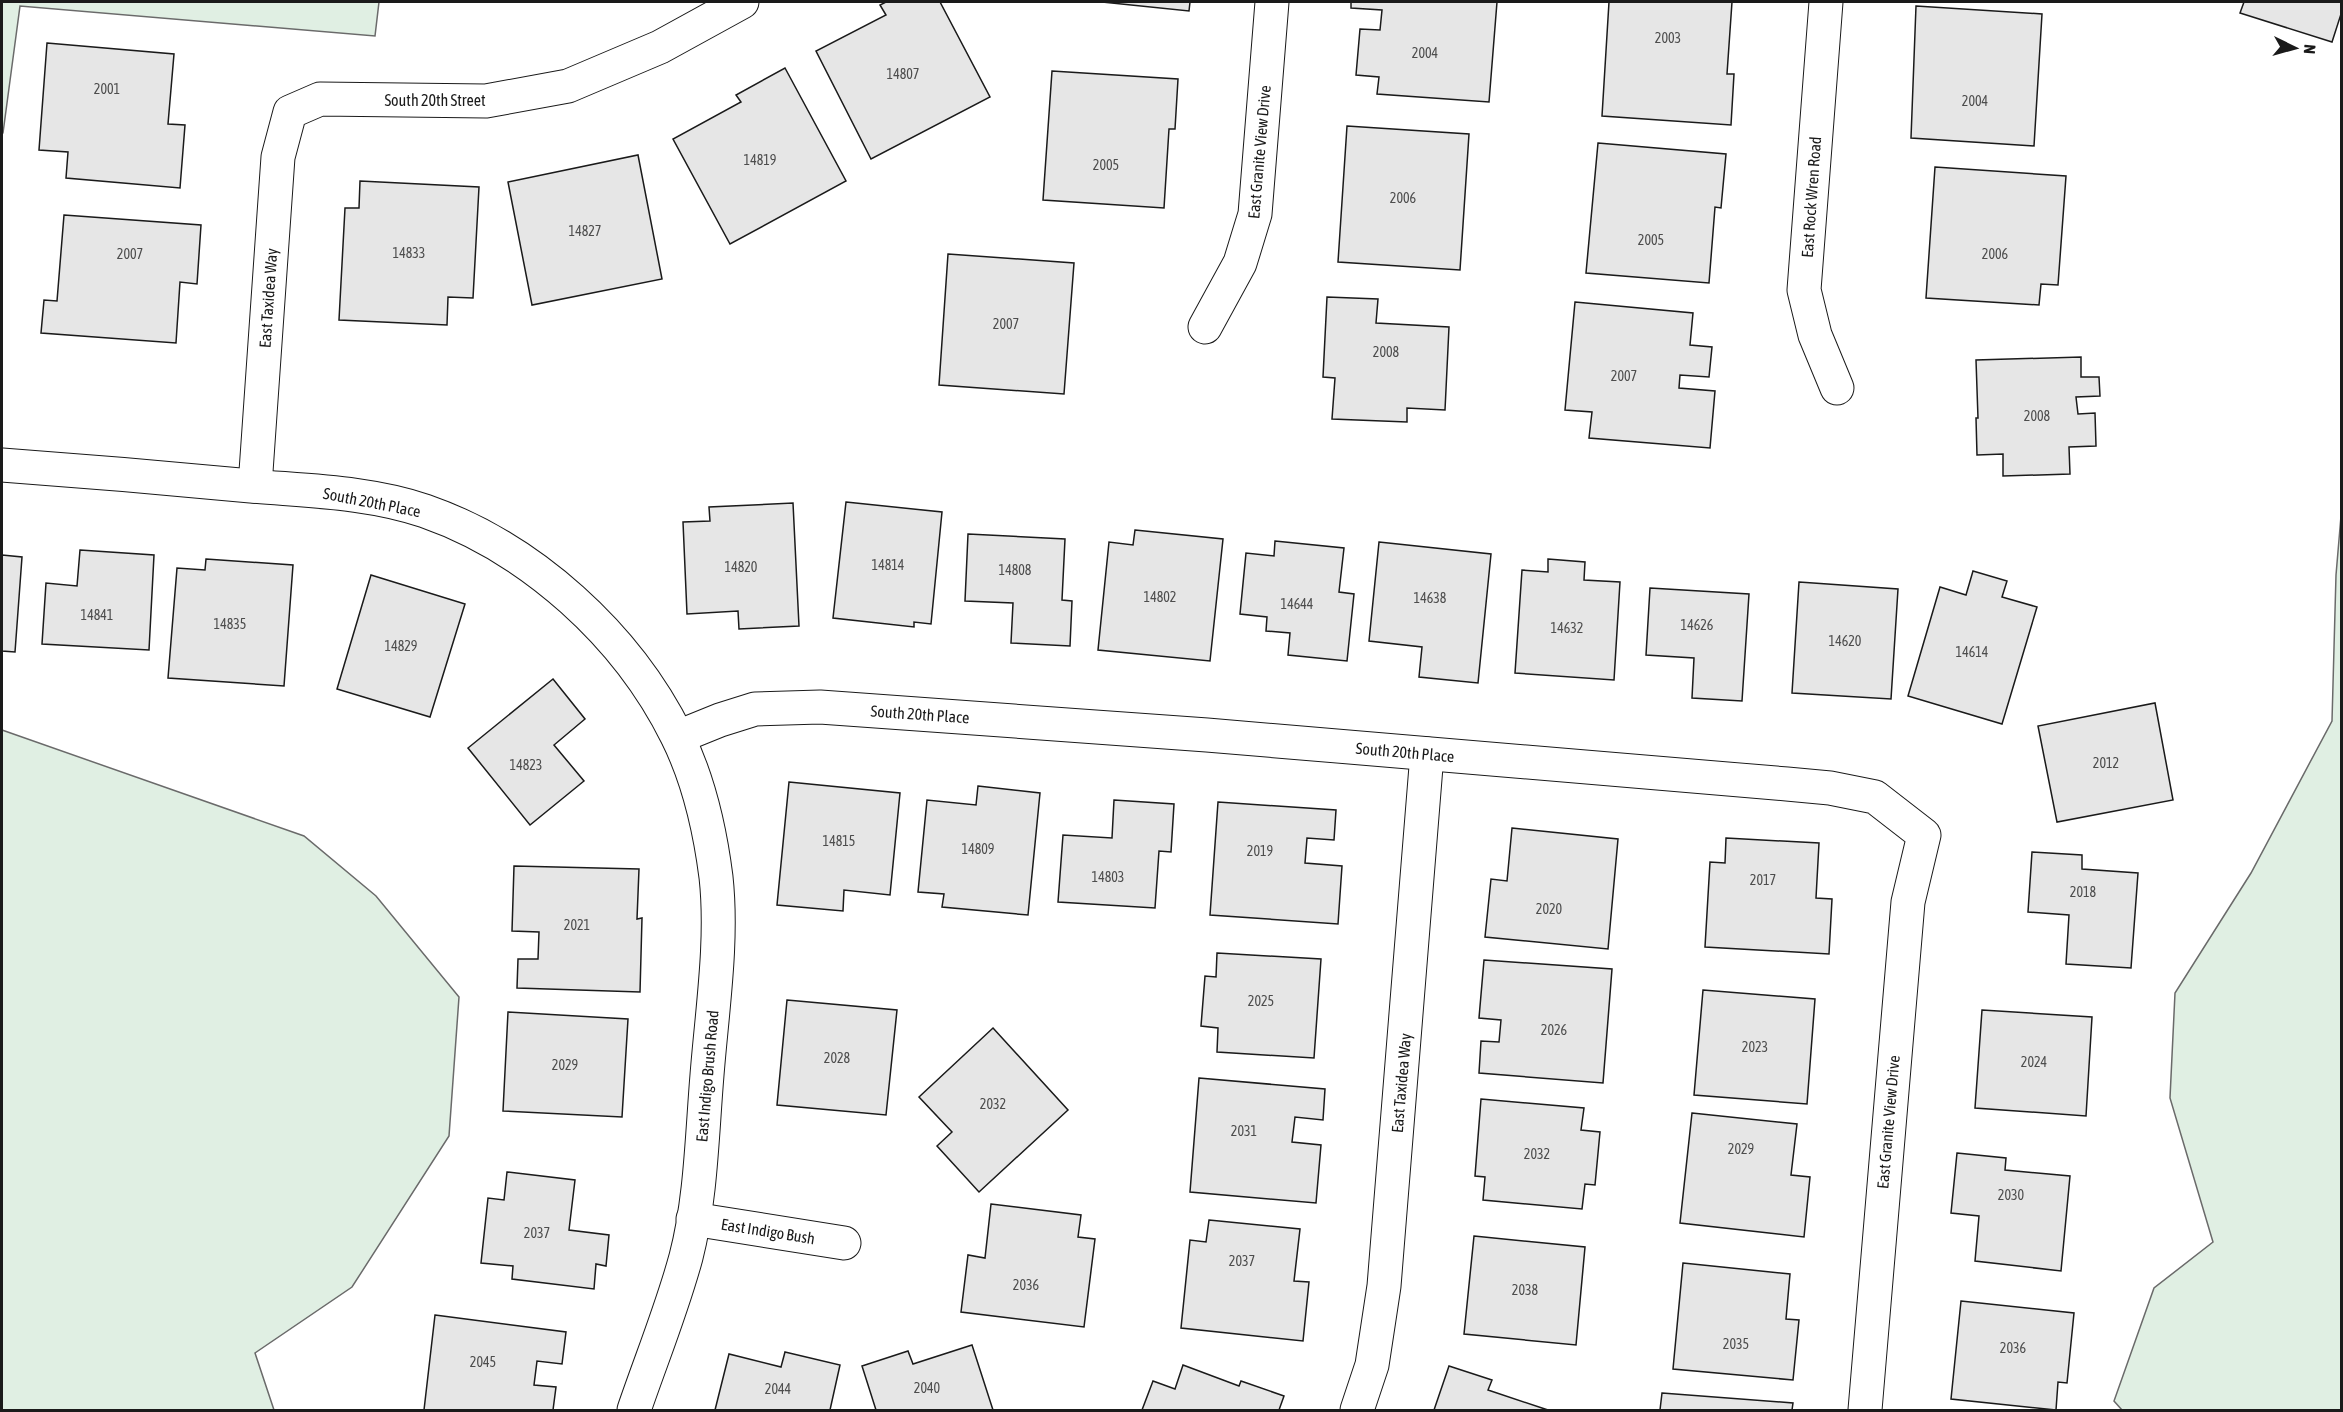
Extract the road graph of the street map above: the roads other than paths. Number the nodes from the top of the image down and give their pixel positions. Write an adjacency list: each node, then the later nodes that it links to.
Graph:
1 (742, 2): 4 (street, South 20th Street)
2 (1272, 2): 5 (street, East Granite View Drive)
3 (1826, 2): 6 (street, East Rock Wren Road)
4 (290, 112): 8 (street, East Taxidea Way)
5 (1205, 327)
6 (1837, 388)
7 (2, 465): 8 (street, South 20th Place)
8 (255, 486): 9 (street, South 20th Place)
9 (678, 737): 10 (street, South 20th Place); 12 (street, East Indigo Brush Road)
10 (1427, 754): 11 (street, South 20th Place); 15 (street, East Taxidea Way)
11 (1924, 835): 16 (street, East Granite View Drive)
12 (693, 1219): 13 (street, East Indigo Bush); 14 (street, East Indigo Brush Road)
13 (844, 1243)
14 (634, 1410)
15 (1357, 1410)
16 (1865, 1410)

